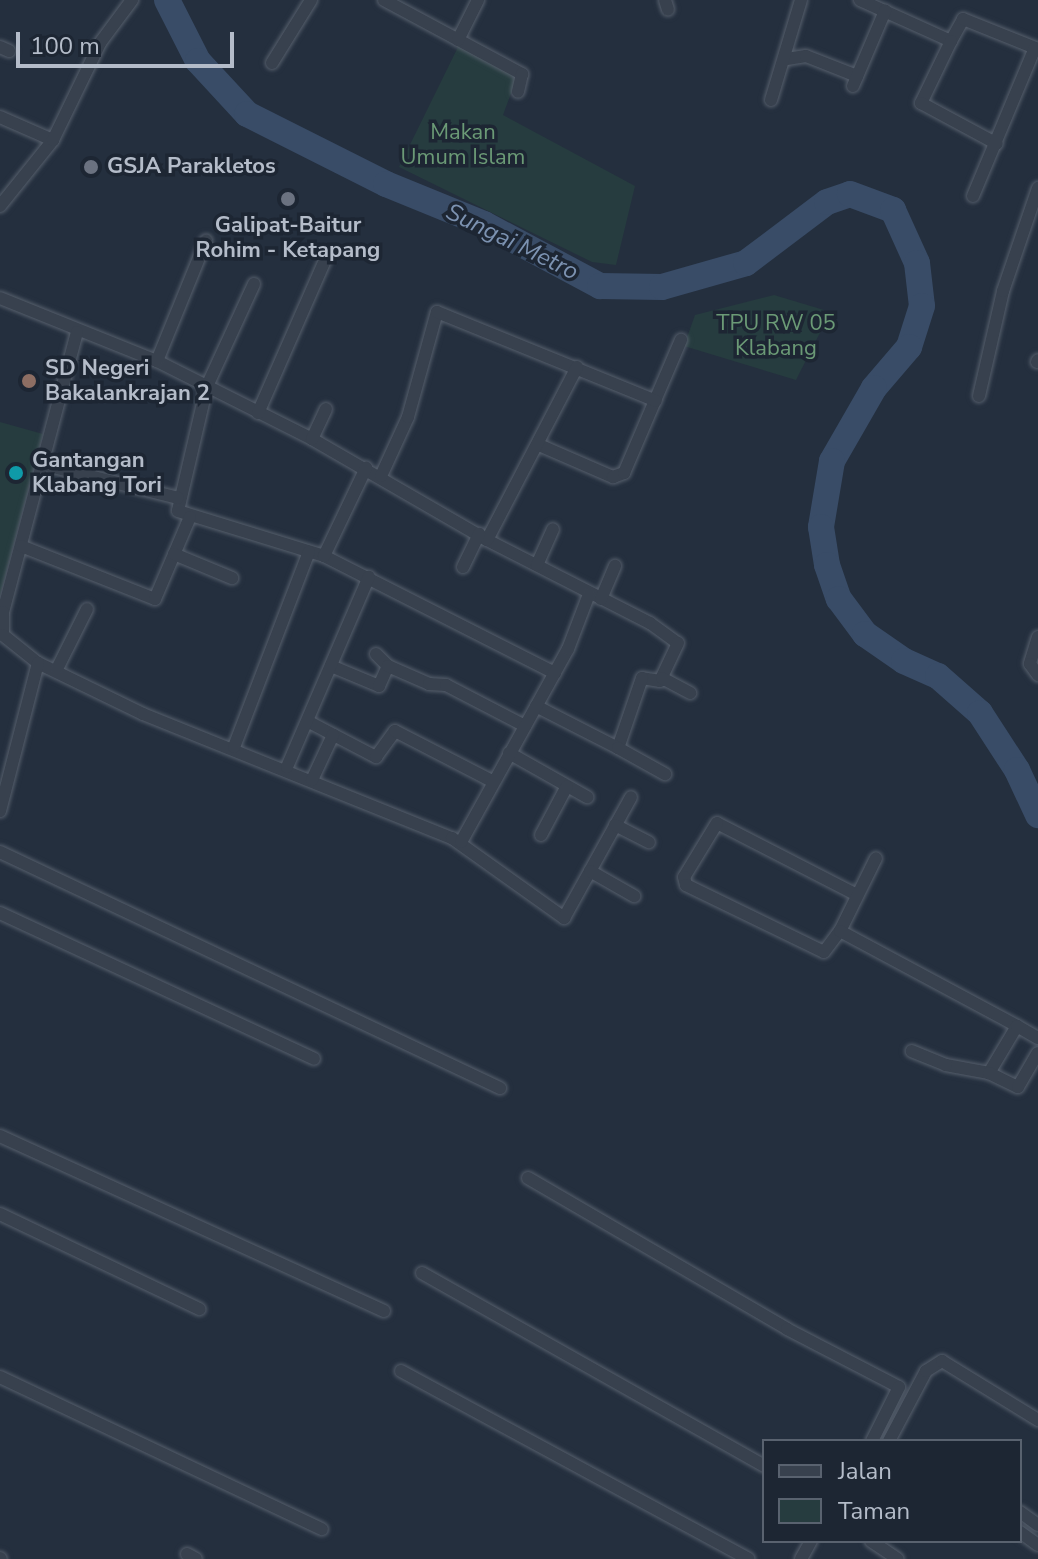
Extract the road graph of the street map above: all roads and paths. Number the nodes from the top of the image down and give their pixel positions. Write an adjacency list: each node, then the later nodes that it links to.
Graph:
1 (132, 0): 16 (street)
2 (311, 0): 12 (street)
3 (384, 0): 8 (street)
4 (478, 0): 8 (street)
5 (801, 0): 11 (street)
6 (860, 0): 7 (street)
7 (885, 11): 9 (street); 11 (street)
8 (458, 40): 13 (street)
9 (951, 41): 10 (street); 17 (street)
10 (1037, 48): 17 (street)
11 (787, 59): 14 (street)
12 (272, 63)
13 (518, 92)
14 (771, 100)
15 (0, 117): 16 (street)
16 (53, 140): 20 (street)
17 (997, 144): 19 (street)
18 (1038, 188): 21 (street)
19 (973, 196)
20 (0, 206)
21 (1036, 206): 31 (street)
22 (206, 241): 28 (street)
23 (327, 256): 34 (street)
24 (254, 284): 30 (street)
25 (0, 298): 26 (street)
26 (77, 332): 28 (street); 37 (street)
27 (681, 340): 32 (street)
28 (157, 361): 30 (street)
29 (577, 367): 32 (street); 36 (street); 39 (street)
30 (207, 386): 34 (street); 40 (street)
31 (979, 396)
32 (656, 401): 36 (street)
33 (326, 409): 35 (street)
34 (258, 413): 35 (street)
35 (312, 439): 38 (street)
36 (539, 445): 43 (street)
37 (41, 464): 40 (street); 44 (street)
38 (366, 468): 39 (street); 47 (street)
39 (381, 476): 43 (street)
40 (178, 498): 41 (street)
41 (190, 517): 45 (street); 46 (street)
42 (553, 529): 48 (street)
43 (483, 537): 48 (street); 50 (street)
44 (21, 546): 46 (street); 57 (street)
45 (309, 552): 47 (street); 69 (street)
46 (174, 554): 52 (street)
47 (324, 556): 51 (street)
48 (537, 565): 53 (street)
49 (615, 566): 53 (street)
50 (463, 567)
51 (369, 577): 58 (street); 61 (street)
52 (232, 578)
53 (595, 596): 61 (street); 63 (street)
54 (87, 609): 60 (street)
55 (1038, 637): 62 (street)
56 (376, 654): 59 (street)
57 (38, 663): 60 (street); 72 (street)
58 (331, 666): 59 (street); 66 (street)
59 (388, 666): 67 (street)
60 (57, 669): 69 (street)
61 (555, 673): 65 (street)
62 (1038, 675)
63 (662, 678): 64 (street); 70 (street)
64 (690, 693)
65 (536, 706): 67 (street); 70 (street)
66 (309, 722): 68 (street); 73 (street)
67 (525, 726): 71 (street)
68 (333, 735): 74 (street); 76 (street)
69 (234, 747): 73 (street)
70 (618, 748): 75 (street)
71 (509, 753): 76 (street); 77 (street)
72 (6, 764): 80 (street)
73 (287, 767): 74 (street)
74 (315, 772): 83 (street)
75 (665, 774)
76 (494, 782): 83 (street)
77 (567, 786): 78 (street); 82 (street)
78 (587, 797)
79 (631, 797): 81 (street)
80 (0, 811)
81 (615, 825): 84 (street); 87 (street)
82 (541, 835)
83 (461, 842): 87 (street)
84 (649, 842)
85 (0, 852): 98 (street)
86 (876, 858): 88 (street)
87 (590, 871): 89 (street)
88 (857, 895): 91 (street); 91 (street)
89 (634, 896)
90 (0, 913): 96 (street)
91 (840, 931): 92 (street)
92 (1017, 1026): 93 (street); 97 (street)
93 (1038, 1038)
94 (912, 1051): 97 (street)
95 (1038, 1053): 97 (street)
96 (314, 1059)
97 (989, 1073)
98 (500, 1088)
99 (0, 1136): 104 (street)
100 (528, 1178): 109 (street)
101 (0, 1214): 103 (street)
102 (422, 1273): 110 (street)
103 (199, 1309)
104 (384, 1311)
105 (401, 1371): 113 (street)
106 (0, 1377): 111 (street)
107 (1038, 1420): 108 (street)
108 (891, 1437)
109 (873, 1439)
110 (762, 1465)
111 (322, 1529)
112 (874, 1543): 114 (street)
113 (748, 1559)
114 (898, 1559)

